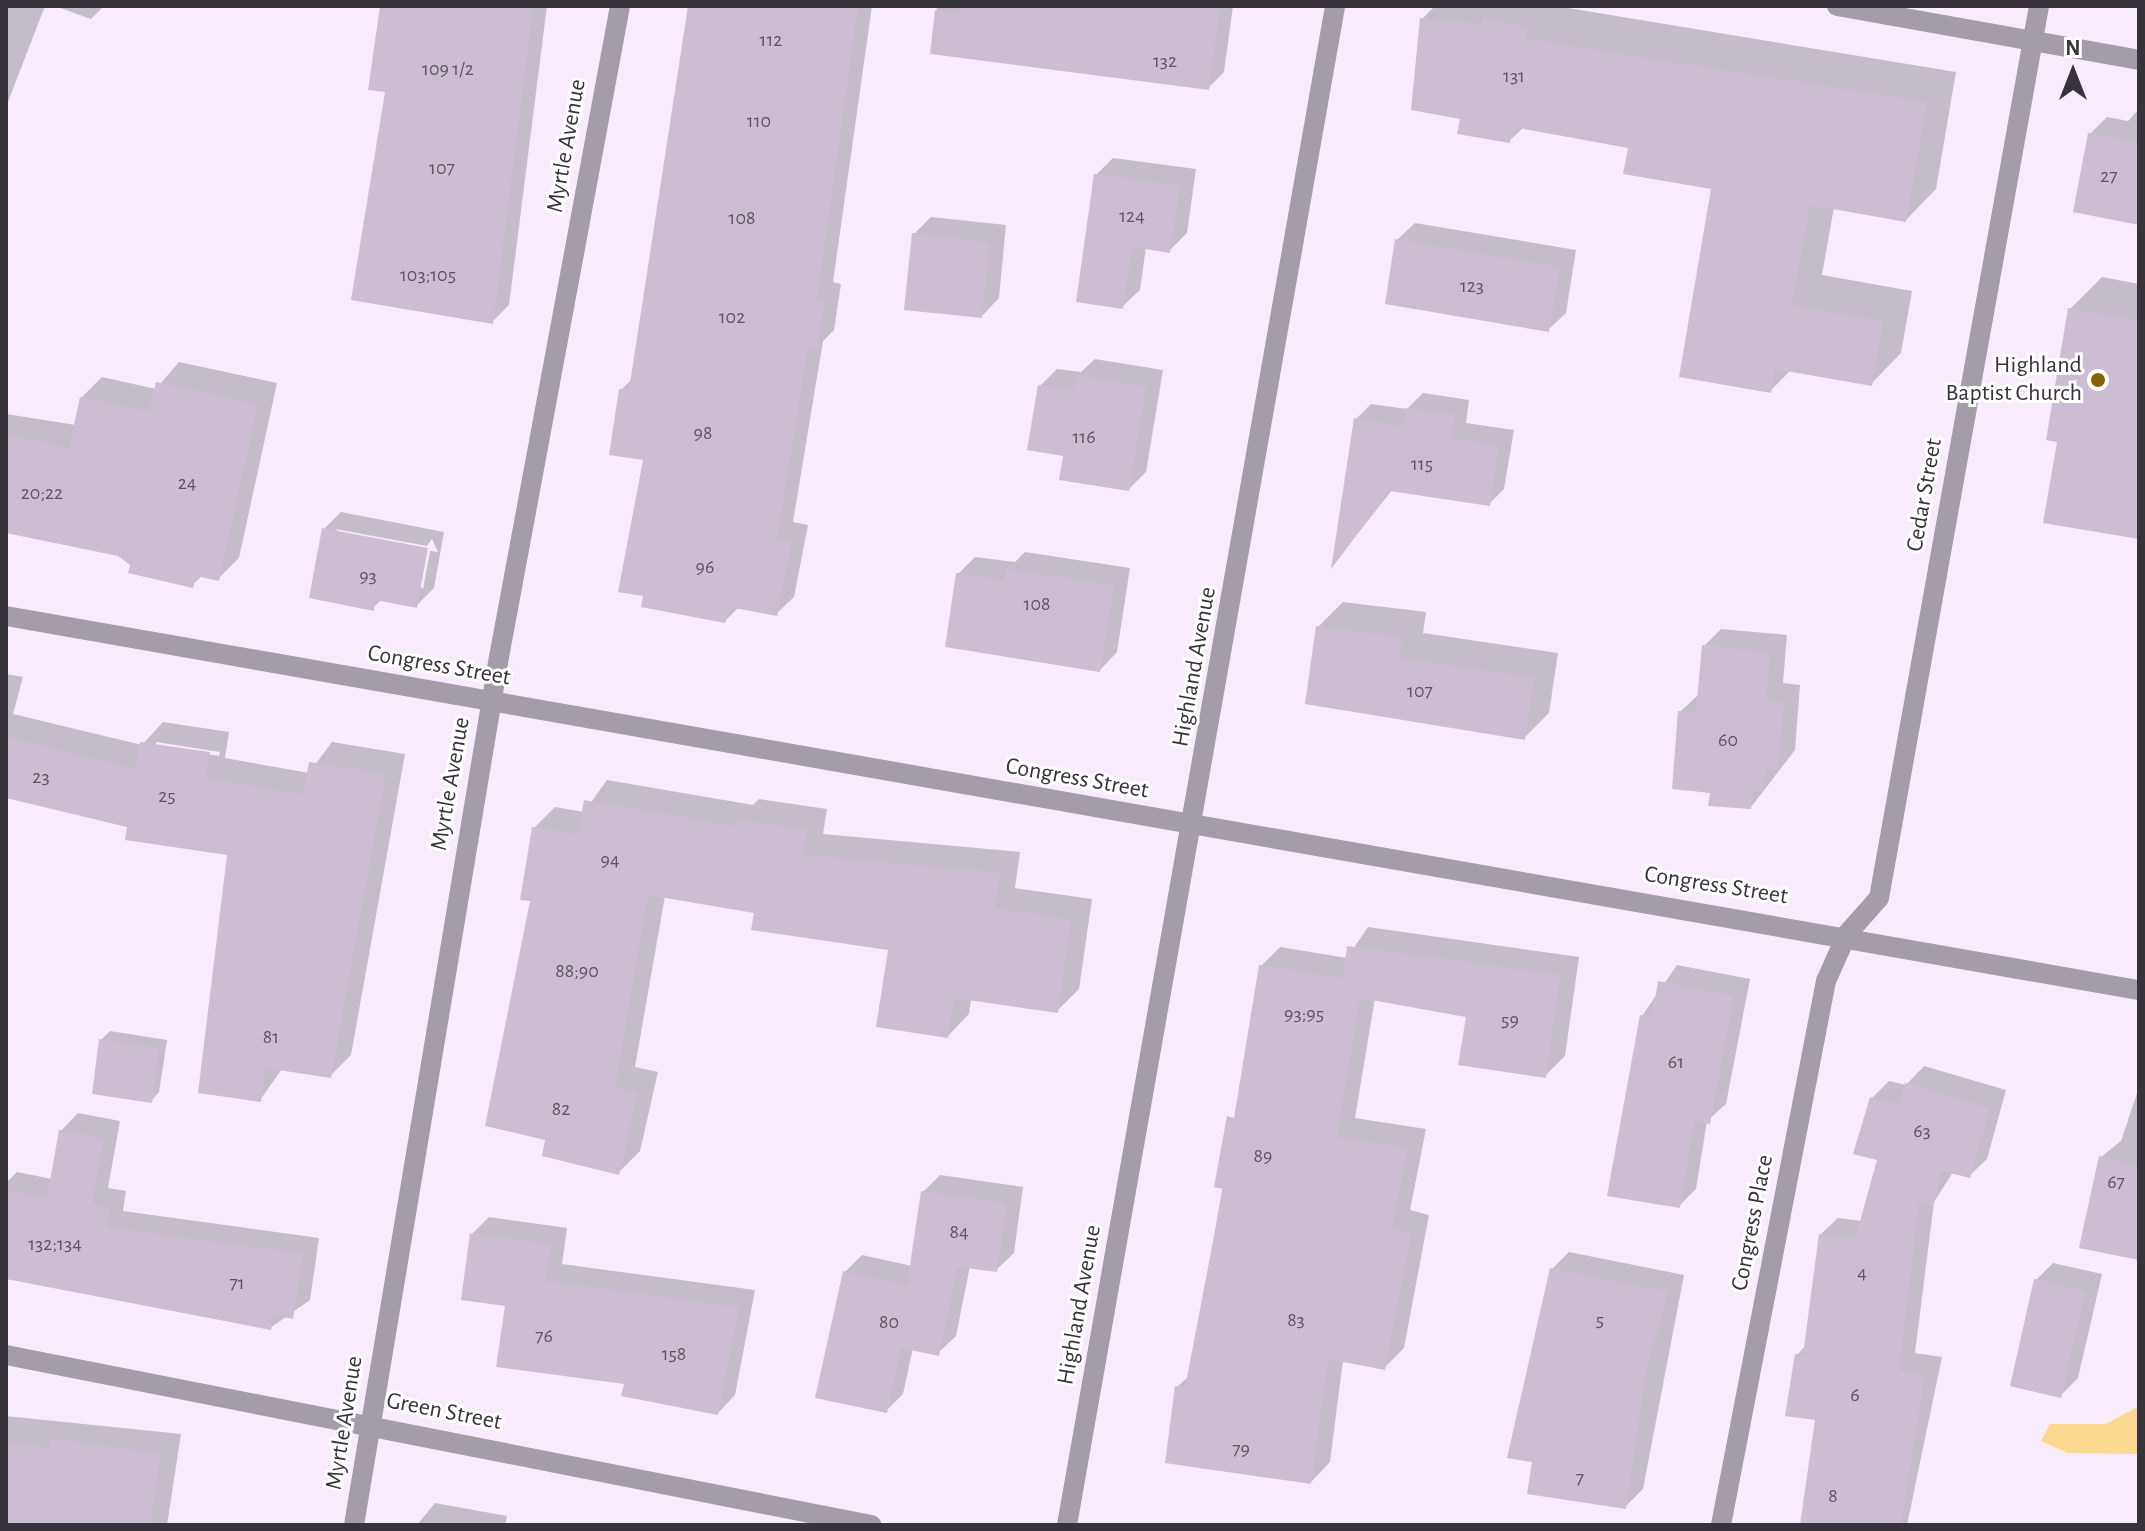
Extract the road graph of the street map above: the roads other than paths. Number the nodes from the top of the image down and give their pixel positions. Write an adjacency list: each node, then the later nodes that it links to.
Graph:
1 (620, 6): 8 (street, Myrtle Avenue)
2 (1335, 6): 9 (street, Highland Avenue)
3 (1837, 6): 5 (street)
4 (2039, 6): 5 (street, Cedar Street)
5 (2033, 41): 6 (street); 10 (street, Cedar Street)
6 (2139, 60)
7 (6, 616): 8 (street, Congress Street)
8 (491, 703): 9 (street, Congress Street); 13 (street, Myrtle Avenue)
9 (1193, 826): 10 (street, Congress Street); 16 (street, Highland Avenue)
10 (1847, 934): 11 (street, Congress Street); 17 (street, Congress Place)
11 (2139, 990)
12 (6, 1355): 13 (street, Green Street)
13 (372, 1424): 14 (street, Myrtle Avenue); 15 (street, Green Street)
14 (354, 1525)
15 (871, 1525)
16 (1067, 1525)
17 (1721, 1525)

